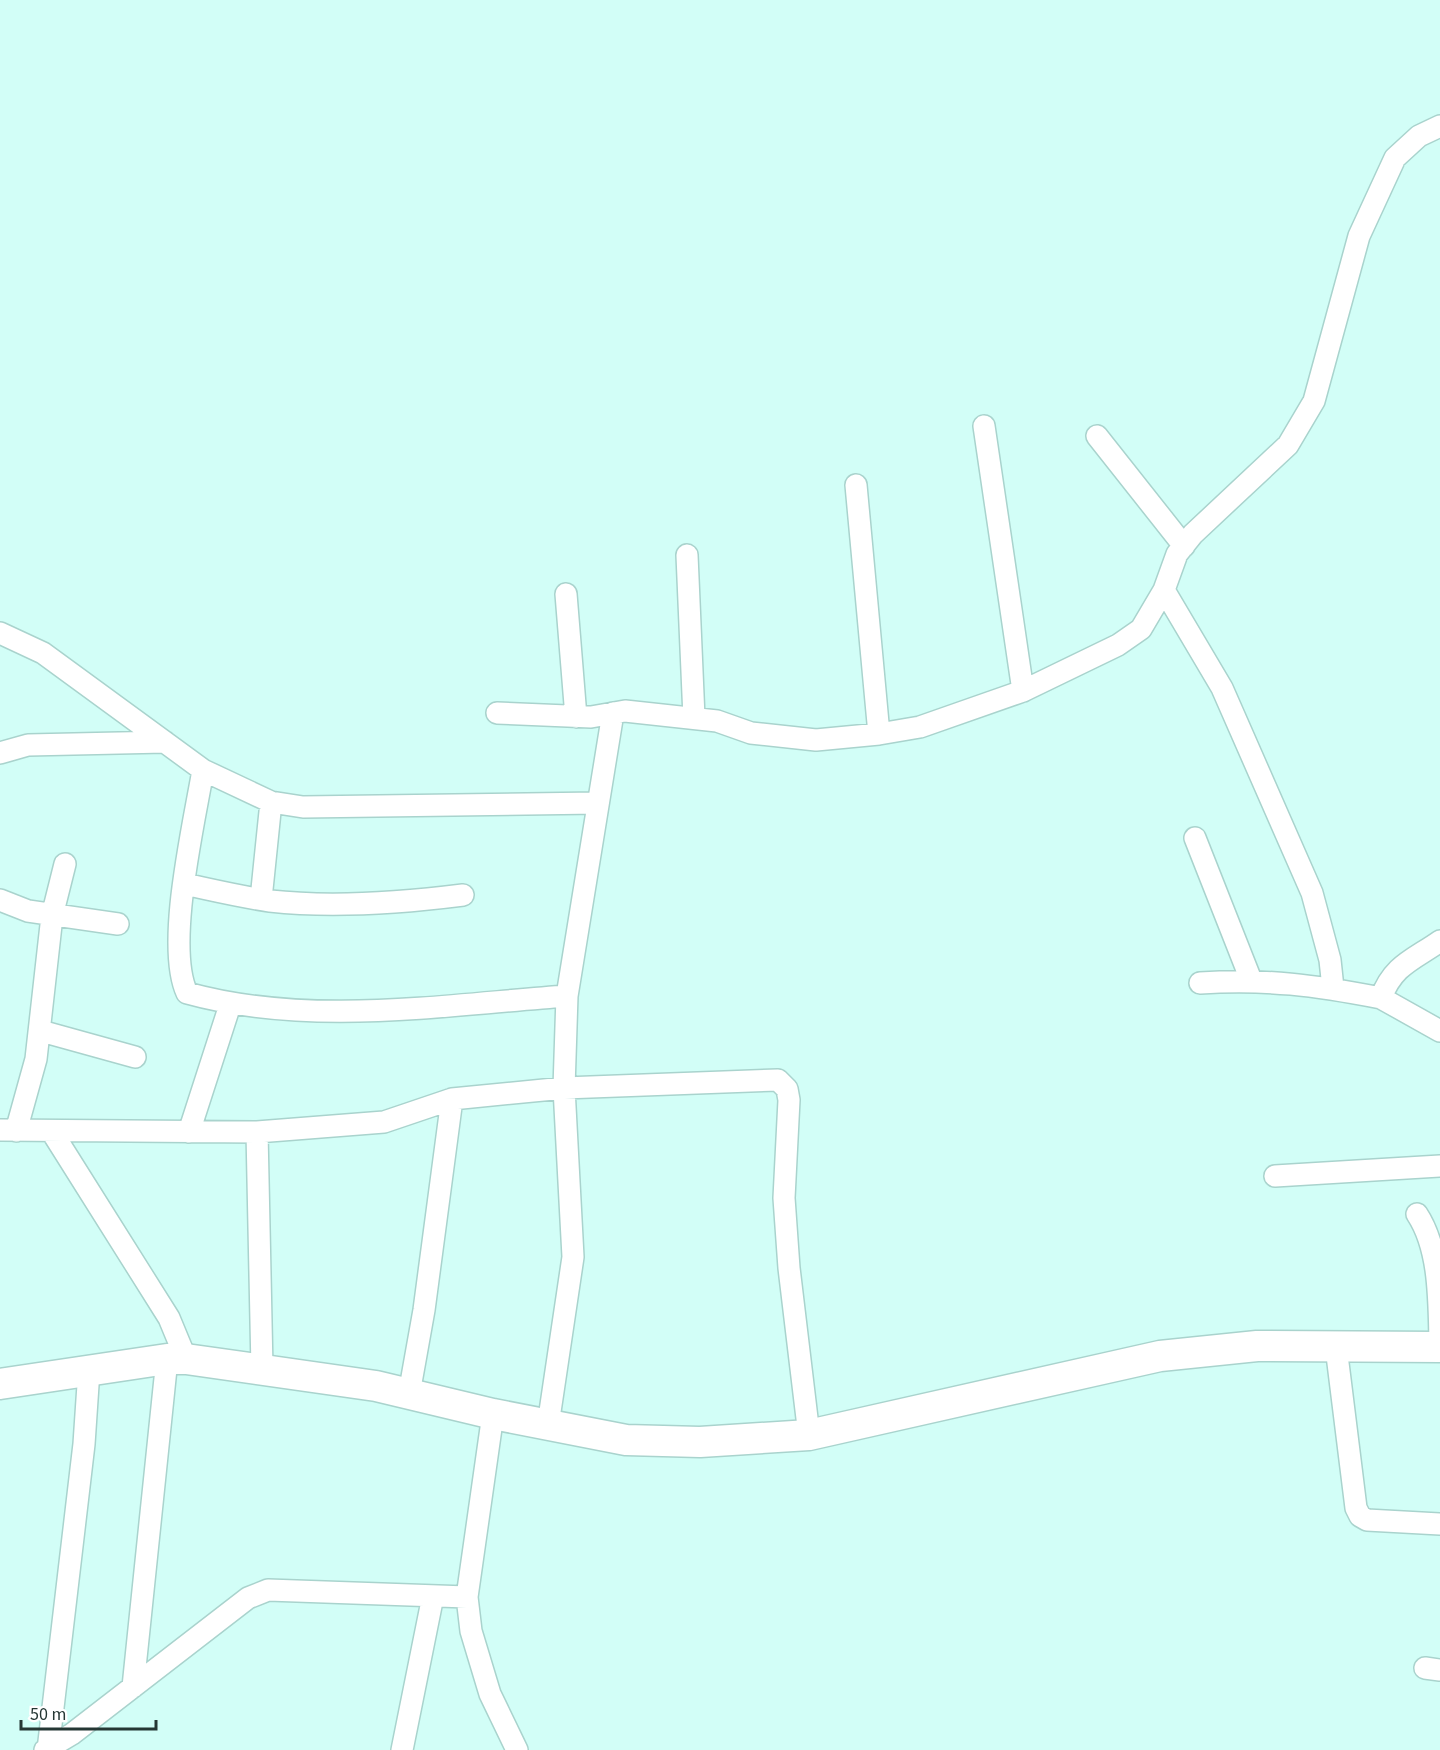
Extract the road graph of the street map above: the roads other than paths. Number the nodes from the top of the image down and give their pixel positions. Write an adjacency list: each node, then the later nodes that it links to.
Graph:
1 (1440, 126): 2 (street)
2 (1419, 136): 3 (street); 7 (street)
3 (1440, 146)
4 (984, 426): 12 (street)
5 (1097, 436): 7 (street)
6 (856, 485): 17 (street)
7 (1184, 546): 9 (street)
8 (687, 555): 16 (street)
9 (1164, 590): 12 (street); 34 (street)
10 (566, 594): 15 (street)
11 (0, 633): 18 (street)
12 (1023, 691): 17 (street)
13 (497, 713): 15 (street)
14 (614, 713): 15 (street); 16 (street); 22 (street)
15 (576, 717)
16 (694, 718): 17 (street)
17 (879, 734)
18 (165, 742): 19 (street); 20 (street)
19 (0, 753)
20 (203, 770): 21 (street); 25 (street)
21 (271, 802): 22 (street); 27 (street)
22 (598, 803): 35 (street)
23 (1195, 838): 32 (street)
24 (65, 864): 29 (street)
25 (184, 884): 27 (street); 37 (street)
26 (463, 896): 27 (street)
27 (261, 899)
28 (0, 900): 29 (street)
29 (52, 916): 30 (street); 38 (street)
30 (118, 924)
31 (1440, 941): 36 (street)
32 (1251, 980): 33 (street); 34 (street)
33 (1200, 983)
34 (1333, 988): 36 (street)
35 (567, 996): 37 (street); 41 (street)
36 (1381, 998): 39 (street)
37 (230, 1005): 45 (street)
38 (41, 1031): 40 (street); 43 (street)
39 (1440, 1031)
40 (135, 1057)
41 (564, 1088): 42 (street); 58 (street); 59 (street)
42 (452, 1099): 46 (street); 56 (street)
43 (8, 1130): 44 (street)
44 (52, 1132): 45 (street); 52 (street)
45 (189, 1132): 46 (street)
46 (257, 1132): 53 (street)
47 (1440, 1166): 48 (street)
48 (1275, 1176)
49 (1417, 1214): 50 (street)
50 (1440, 1345): 51 (main road)
51 (1336, 1347): 59 (main road); 60 (street)
52 (177, 1359): 53 (main road); 54 (main road); 63 (street)
53 (262, 1369): 56 (main road)
54 (89, 1370): 55 (main road); 64 (street)
55 (0, 1384)
56 (409, 1394): 57 (main road)
57 (493, 1414): 58 (main road); 62 (street)
58 (548, 1425): 59 (main road)
59 (809, 1436)
60 (1440, 1524)
61 (433, 1596): 62 (street); 63 (street); 65 (street)
62 (467, 1597): 66 (street)
63 (133, 1688): 64 (street)
64 (47, 1749)
65 (402, 1750)
66 (517, 1750)

